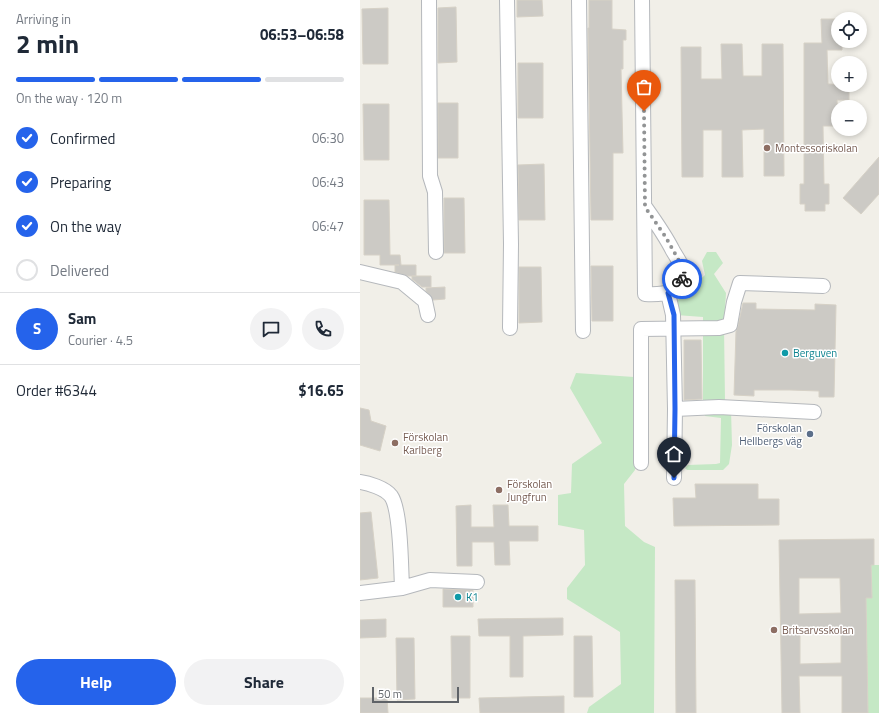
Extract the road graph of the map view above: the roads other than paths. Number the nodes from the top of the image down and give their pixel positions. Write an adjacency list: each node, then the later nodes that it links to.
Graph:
1 (429, 0): 6 (street)
2 (507, 0): 11 (street)
3 (579, 0): 13 (street)
4 (642, 0): 5 (street)
5 (645, 207): 9 (street); 9 (street)
6 (436, 252)
7 (360, 272): 10 (street)
8 (823, 286): 12 (street)
9 (668, 293): 12 (street)
10 (428, 315)
11 (510, 328)
12 (674, 329): 14 (street); 16 (street)
13 (583, 331)
14 (675, 409): 15 (street); 17 (street)
15 (814, 412)
16 (641, 462)
17 (674, 478)
18 (360, 482): 20 (street)
19 (477, 582): 20 (street)
20 (402, 588): 21 (street)
21 (360, 593)

